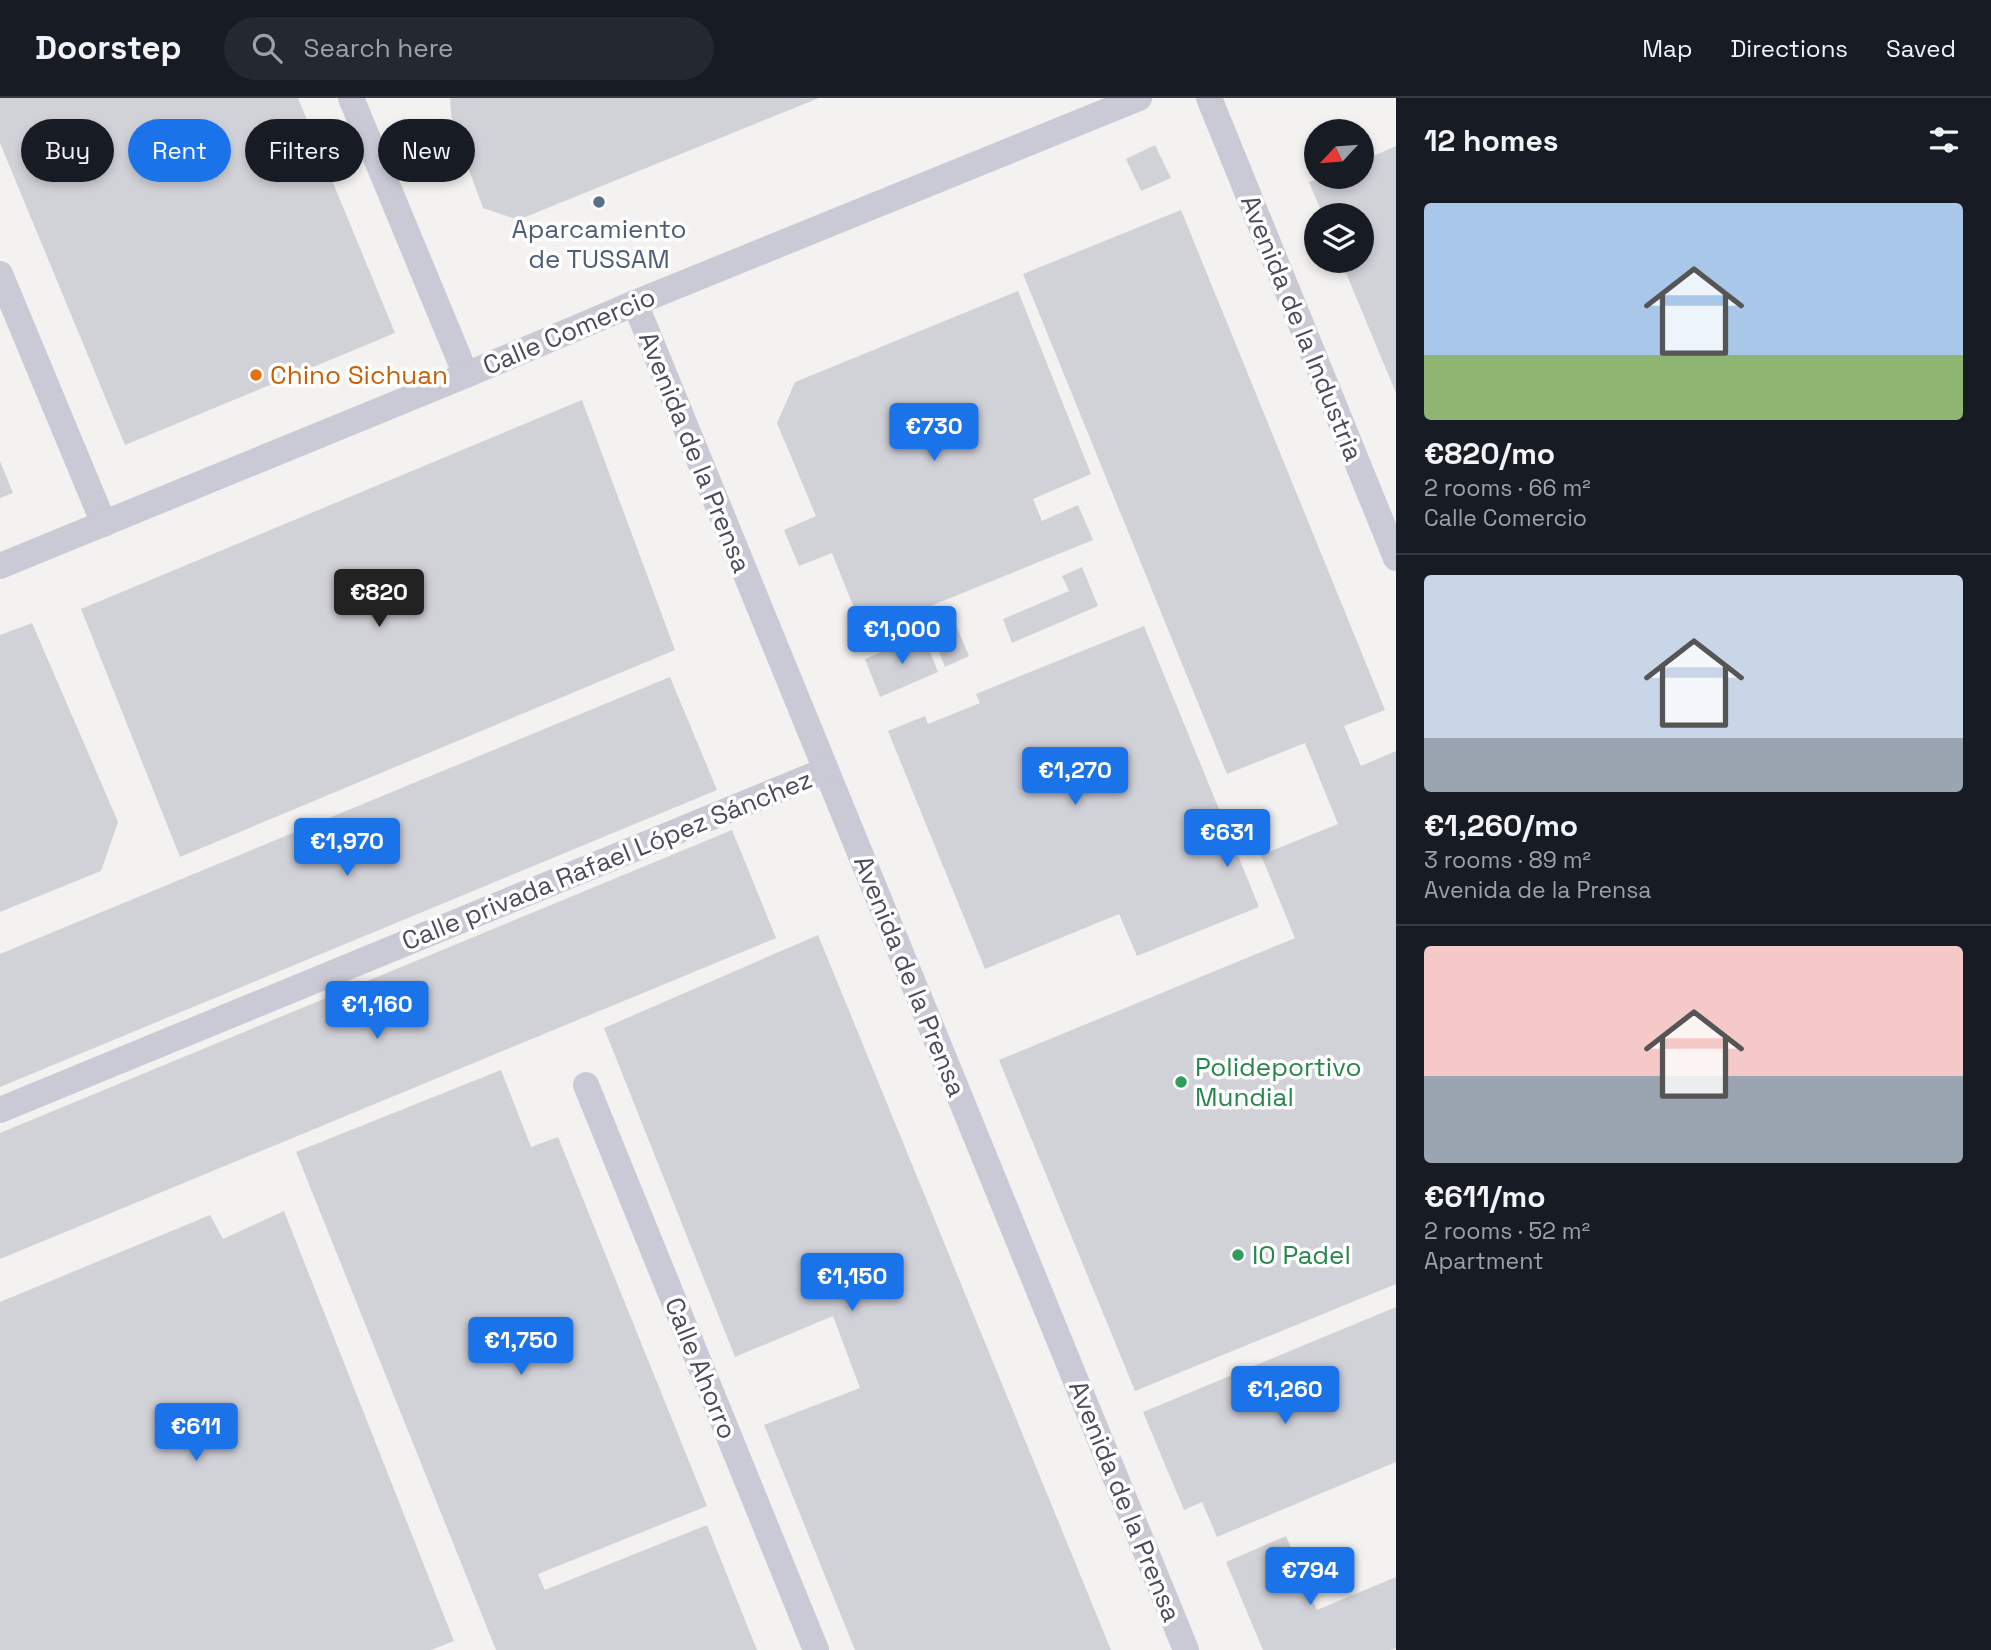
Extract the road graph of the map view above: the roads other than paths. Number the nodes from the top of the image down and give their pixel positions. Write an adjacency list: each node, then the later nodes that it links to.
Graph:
1 (351, 98): 6 (street)
2 (1139, 98): 5 (street, Calle Comercio)
3 (1209, 98): 8 (street, Avenida de la Industria)
4 (0, 274): 7 (street)
5 (635, 303): 6 (street, Calle Comercio); 10 (street, Avenida de la Prensa)
6 (466, 375): 7 (street, Calle Comercio)
7 (104, 524): 9 (street, Calle Comercio)
8 (1396, 558)
9 (0, 566)
10 (825, 770): 12 (street, Calle privada Rafael López Sánchez); 14 (street, Avenida de la Prensa)
11 (586, 1085): 13 (street, Calle Ahorro)
12 (0, 1110)
13 (816, 1650)
14 (1186, 1650)

